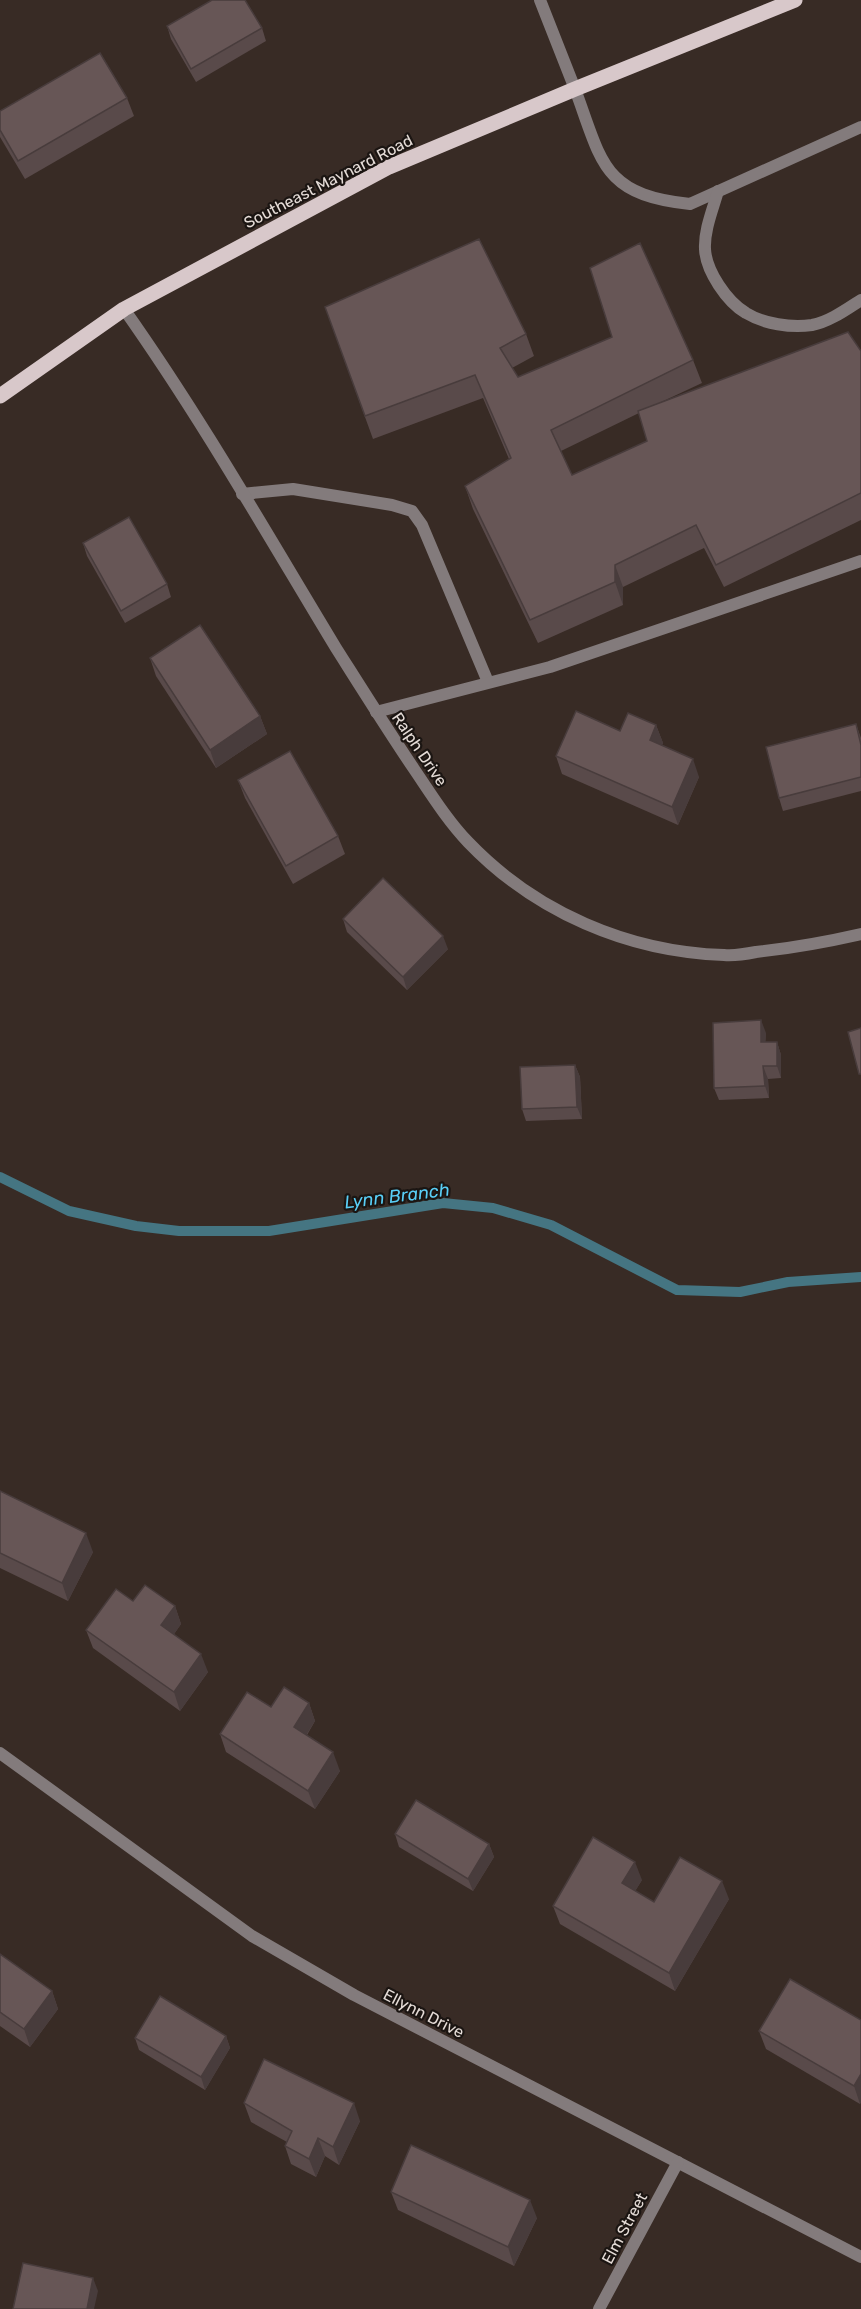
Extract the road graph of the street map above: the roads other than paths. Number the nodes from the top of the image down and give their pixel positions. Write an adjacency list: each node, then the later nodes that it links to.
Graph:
1 (540, 0): 3 (street)
2 (795, 0): 3 (main road, Southeast Maynard Road)
3 (575, 89): 5 (street); 7 (main road, Southeast Maynard Road)
4 (861, 127): 5 (street)
5 (718, 191): 6 (street)
6 (861, 300)
7 (124, 309): 8 (main road, Southeast Maynard Road); 9 (street, Ralph Drive)
8 (0, 396)
9 (242, 494): 11 (street); 12 (street, Ralph Drive)
10 (861, 561): 11 (street)
11 (488, 682): 12 (street)
12 (376, 712): 13 (street, Ralph Drive)
13 (861, 934)
14 (0, 1753): 15 (street, Ellynn Drive)
15 (678, 2162): 16 (street, Ellynn Drive); 17 (street, Elm Street)
16 (861, 2257)
17 (599, 2309)

